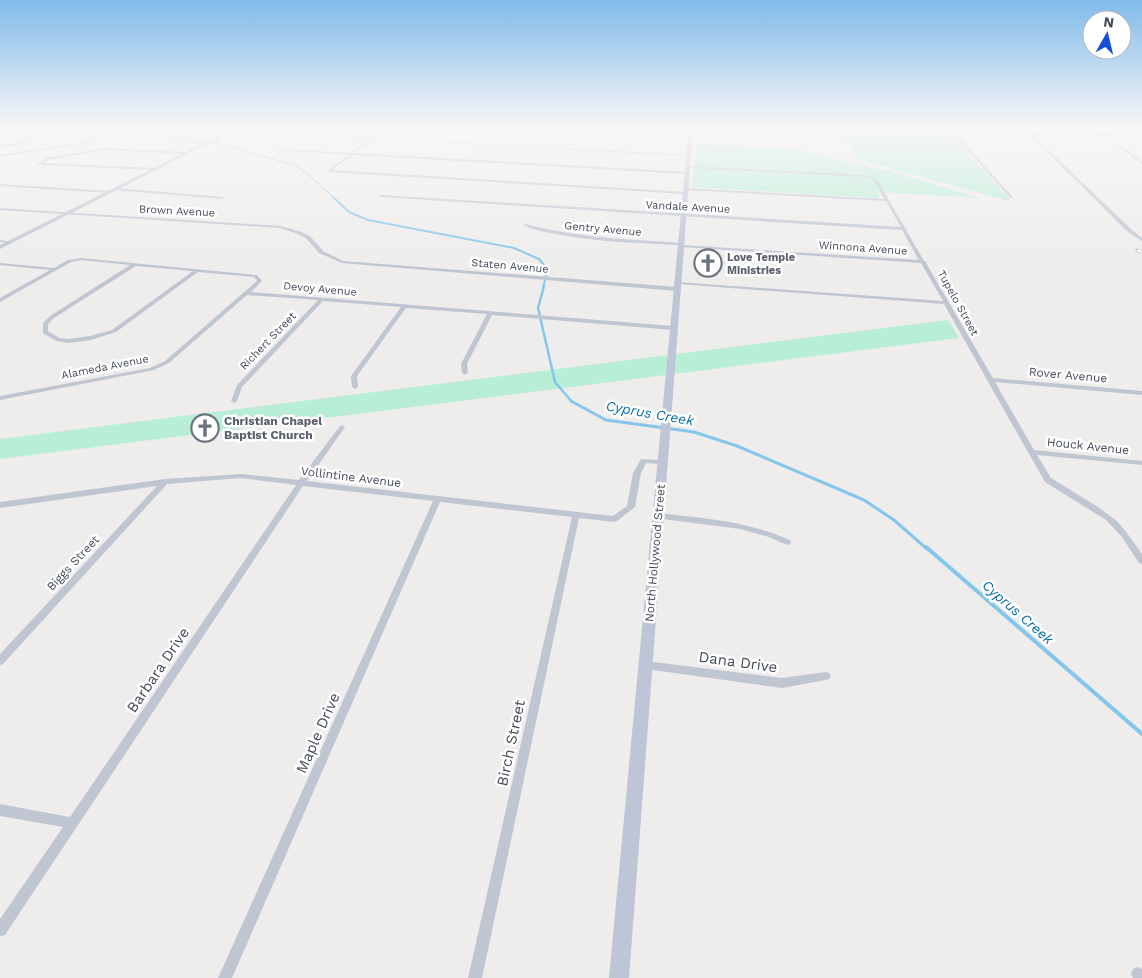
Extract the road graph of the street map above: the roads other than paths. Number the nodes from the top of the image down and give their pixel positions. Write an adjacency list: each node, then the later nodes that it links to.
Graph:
1 (146, 174): 8 (street)
2 (376, 174): 9 (street)
3 (687, 174): 9 (main road, North Hollywood Street)
4 (791, 174): 13 (street, Tupelo Street)
5 (990, 174): 11 (street)
6 (1071, 174): 19 (street)
7 (0, 185): 8 (street)
8 (113, 190): 12 (street); 15 (street)
9 (685, 191): 13 (street); 16 (main road, North Hollywood Street)
10 (381, 196): 16 (street, Vandale Avenue)
11 (1011, 197)
12 (222, 198)
13 (887, 200): 18 (street, Tupelo Street)
14 (0, 209): 15 (street, Brown Avenue)
15 (66, 214): 21 (street); 24 (street, Brown Avenue)
16 (683, 216): 18 (street, Vandale Avenue); 22 (main road, North Hollywood Street)
17 (525, 225): 22 (street, Gentry Avenue)
18 (905, 229): 25 (street, Tupelo Street)
19 (1142, 240)
20 (0, 241): 21 (street)
21 (11, 242): 23 (street)
22 (681, 245): 25 (street, Winnona Avenue); 30 (main road, North Hollywood Street)
23 (0, 247)
24 (342, 262): 30 (street, Staten Avenue)
25 (924, 262): 34 (street, Tupelo Street)
26 (0, 264): 28 (street)
27 (134, 265): 28 (street); 29 (street); 29 (street)
28 (54, 269): 33 (street)
29 (198, 270): 31 (street)
30 (678, 286): 34 (street, Staten Avenue); 37 (main road, North Hollywood Street)
31 (247, 292): 32 (street, Devoy Avenue); 42 (street, Alameda Avenue)
32 (322, 299): 35 (street, Devoy Avenue); 43 (street, Richert Street)
33 (0, 300)
34 (946, 303): 39 (street, Tupelo Street)
35 (405, 306): 36 (street, Devoy Avenue); 40 (street)
36 (490, 314): 37 (street, Devoy Avenue); 38 (street)
37 (673, 328): 46 (main road, North Hollywood Street)
38 (464, 373)
39 (992, 380): 41 (street, Rover Avenue); 45 (street, Tupelo Street)
40 (355, 387)
41 (1142, 392)
42 (0, 398)
43 (234, 401)
44 (342, 427): 49 (street, Barbara Drive)
45 (1032, 452): 47 (street, Houck Avenue); 55 (street, Tupelo Street)
46 (662, 456): 52 (street, Vollintine Avenue); 53 (main road, North Hollywood Street)
47 (1142, 463)
48 (165, 482): 49 (street, Vollintine Avenue); 51 (street, Vollintine Avenue); 56 (street, Biggs Street)
49 (302, 482): 50 (street, Vollintine Avenue); 60 (street, Barbara Drive)
50 (438, 500): 52 (street, Vollintine Avenue); 62 (street, Maple Drive)
51 (2, 506)
52 (576, 515): 63 (street, Birch Street)
53 (658, 516): 54 (street); 57 (main road, North Hollywood Street)
54 (787, 542)
55 (1142, 561)
56 (0, 661)
57 (646, 664): 58 (street, Dana Drive); 64 (main road, North Hollywood Street)
58 (826, 676)
59 (0, 810): 60 (street)
60 (72, 823): 61 (street, Barbara Drive)
61 (0, 930)
62 (225, 978)
63 (475, 978)
64 (619, 978)

